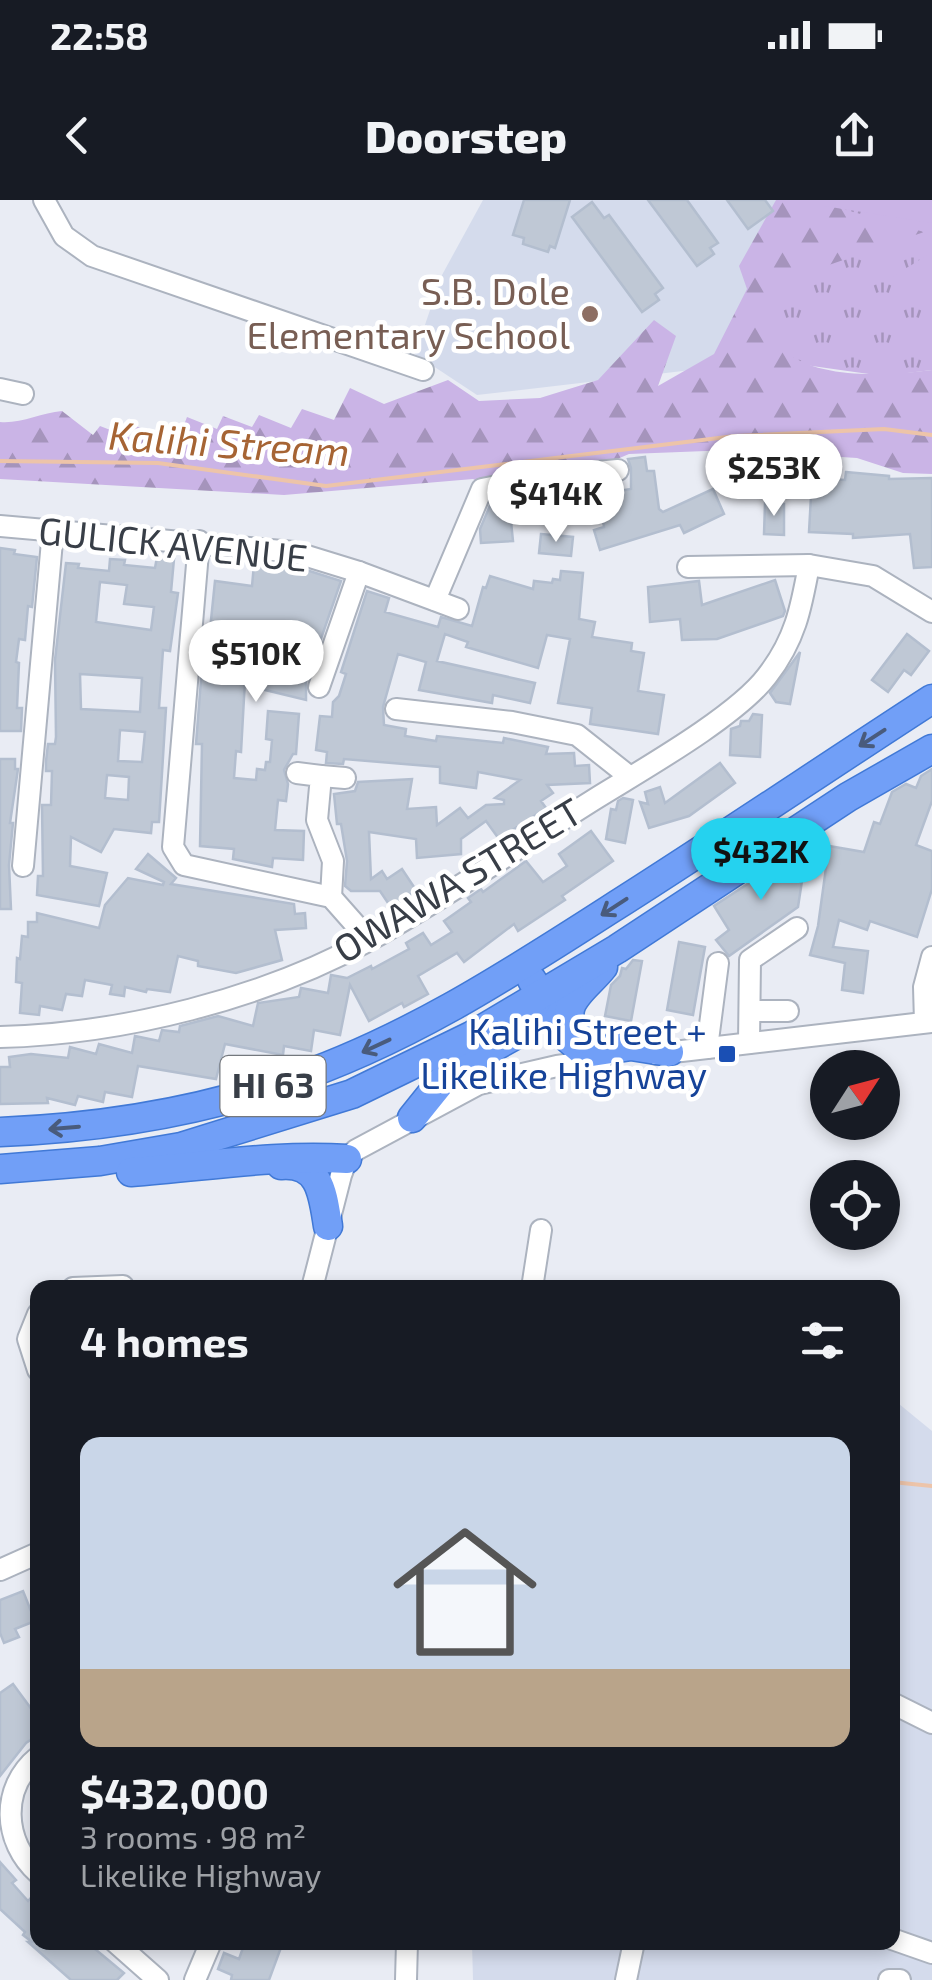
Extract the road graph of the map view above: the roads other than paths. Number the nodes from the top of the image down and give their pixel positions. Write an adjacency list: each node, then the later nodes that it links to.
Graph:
1 (44, 200): 2 (street)
2 (423, 370)
3 (0, 389): 4 (street)
4 (23, 394)
5 (618, 470): 12 (street)
6 (0, 526): 7 (street, GULICK AVENUE)
7 (53, 530): 8 (street, GULICK AVENUE); 23 (street)
8 (199, 541): 11 (street, GULICK AVENUE); 24 (street)
9 (809, 565): 10 (street); 14 (street); 21 (street, OWAWA STREET)
10 (688, 566)
11 (359, 572): 12 (street, GULICK AVENUE); 15 (street)
12 (435, 600): 13 (street, GULICK AVENUE)
13 (458, 609)
14 (932, 611)
15 (319, 687)
16 (932, 698): 30 (highway, HI 63, one-way to 30)
17 (396, 709): 21 (street)
18 (932, 749): 27 (highway, HI 63)
19 (297, 773): 20 (street)
20 (321, 776): 22 (street); 24 (street)
21 (630, 777): 26 (street, OWAWA STREET)
22 (344, 778)
23 (22, 866)
24 (331, 897): 26 (street)
25 (797, 928): 32 (street)
26 (370, 940): 35 (street, OWAWA STREET)
27 (617, 949): 31 (highway, HI 63); 37 (highway)
28 (932, 957): 34 (street)
29 (718, 963): 38 (street)
30 (523, 966): 31 (highway); 41 (highway, HI 63, one-way to 41)
31 (541, 993): 37 (highway); 40 (highway); 44 (highway, HI 63)
32 (750, 1011): 33 (street); 36 (street)
33 (788, 1011)
34 (928, 1022): 36 (street)
35 (0, 1037)
36 (749, 1043): 38 (street)
37 (632, 1046): 39 (highway)
38 (707, 1048): 39 (street)
39 (668, 1052): 40 (street)
40 (412, 1118): 42 (street)
41 (0, 1132)
42 (347, 1159): 43 (highway); 45 (street)
43 (219, 1166): 44 (highway); 45 (highway)
44 (13, 1169)
45 (328, 1226): 47 (street)
46 (541, 1230): 48 (street)
47 (314, 1280)
48 (533, 1280)
49 (30, 1557): 50 (street)
50 (0, 1570)
51 (900, 1707): 52 (street)
52 (932, 1723)
53 (30, 1769): 54 (street)
54 (30, 1862)
55 (900, 1942): 60 (street)
56 (125, 1950): 61 (street)
57 (207, 1950): 62 (street)
58 (406, 1950): 63 (street)
59 (632, 1950): 64 (street)
60 (932, 1953)
61 (158, 1980)
62 (195, 1980)
63 (406, 1980)
64 (626, 1980)
65 (888, 1980): 66 (street)
66 (900, 1980)

